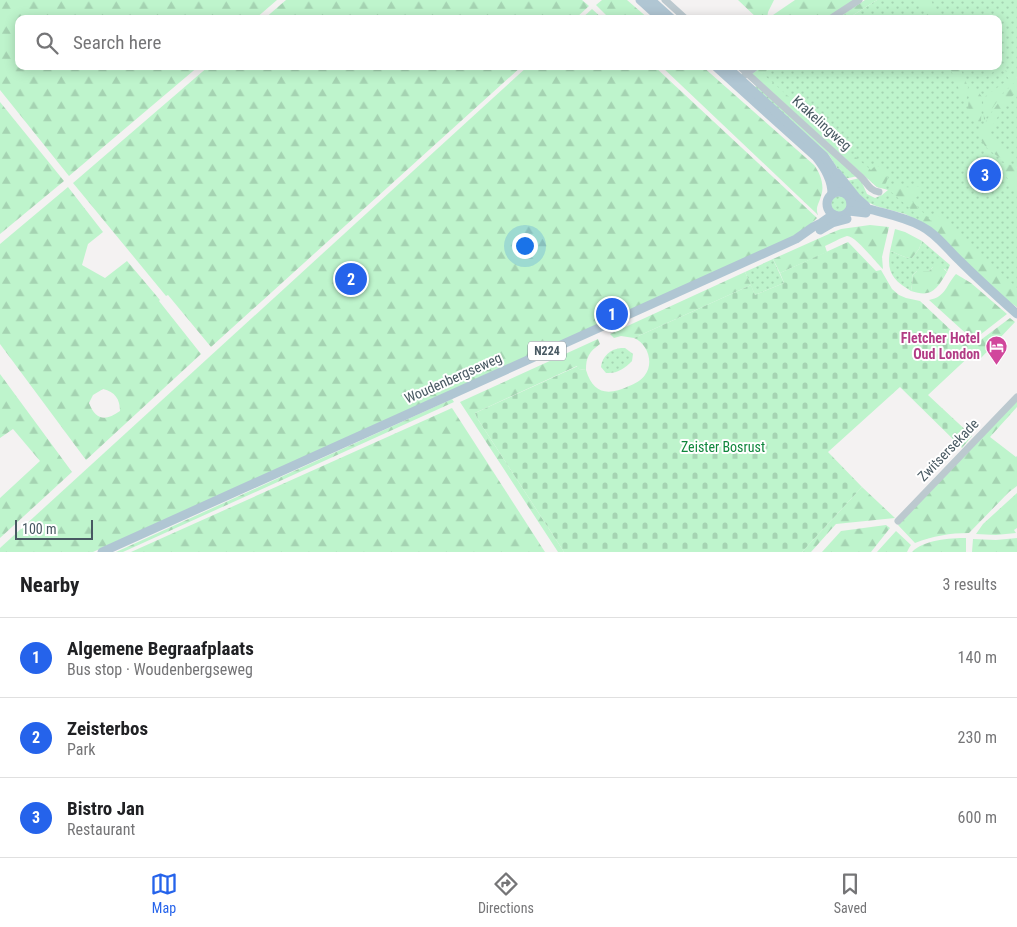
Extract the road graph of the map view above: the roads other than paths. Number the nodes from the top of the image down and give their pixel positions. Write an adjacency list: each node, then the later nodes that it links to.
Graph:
1 (640, 0): 5 (main road)
2 (651, 0): 6 (main road)
3 (665, 0): 7 (street)
4 (859, 0): 8 (street)
5 (657, 15)
6 (668, 15)
7 (682, 15)
8 (836, 15)
9 (723, 70): 13 (main road, Krakelingweg)
10 (731, 70): 13 (main road, Krakelingweg)
11 (740, 70): 13 (street, Krakelingweg)
12 (751, 70): 13 (street)
13 (741, 79): 14 (main road, Krakelingweg); 16 (street, Krakelingweg); 17 (main road, Krakelingweg)
14 (832, 168): 15 (main road, Krakelingweg); 20 (main road)
15 (842, 192): 17 (main road); 19 (main road)
16 (879, 192)
17 (832, 194): 18 (main road, N224)
18 (827, 207): 21 (main road); 22 (main road, Woudenbergseweg / N224)
19 (850, 207): 20 (main road, N224); 21 (main road, N224)
20 (869, 211): 23 (main road, N224); 24 (main road, N224)
21 (835, 215): 22 (main road, Woudenbergseweg / N224)
22 (813, 227): 23 (main road, Woudenbergseweg / N224)
23 (800, 236): 27 (main road, Woudenbergseweg / N224)
24 (1017, 314)
25 (1017, 396): 26 (street, Zwitsersekade)
26 (898, 521)
27 (102, 552)

